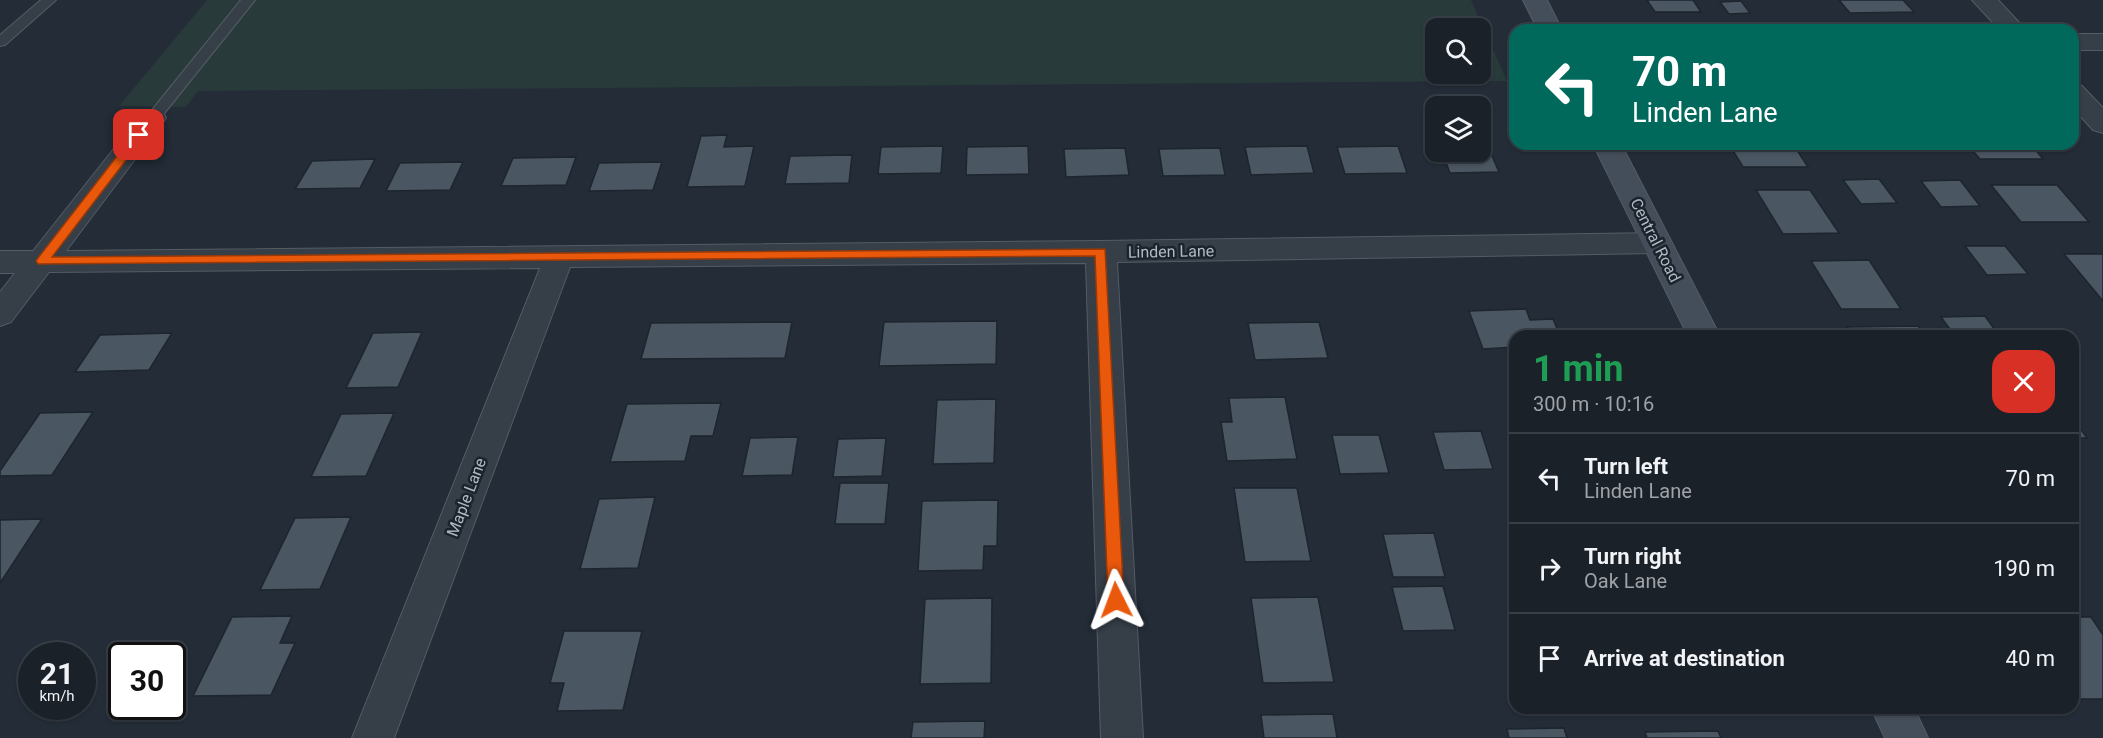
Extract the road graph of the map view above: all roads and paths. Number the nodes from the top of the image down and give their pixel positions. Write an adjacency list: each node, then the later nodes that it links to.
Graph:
1 (49, 0): 7 (lane)
2 (248, 0): 11 (lane)
3 (1535, 0): 5 (street)
4 (1984, 0): 6 (street)
5 (1547, 24)
6 (2008, 24)
7 (0, 42)
8 (2079, 42): 9 (street)
9 (2103, 42)
10 (2079, 98): 12 (street)
11 (153, 118): 17 (street)
12 (2103, 124)
13 (1610, 150): 14 (street, Central Road)
14 (1658, 243): 15 (street, Linden Lane); 20 (street, Central Road)
15 (1101, 252): 16 (street, Linden Lane); 23 (street)
16 (559, 257): 17 (street, Linden Lane); 22 (street, Maple Lane)
17 (42, 261): 18 (street, Linden Lane); 19 (street)
18 (0, 262)
19 (0, 314)
20 (1701, 330)
21 (1895, 714): 24 (street)
22 (373, 738)
23 (1122, 738)
24 (1907, 738)

